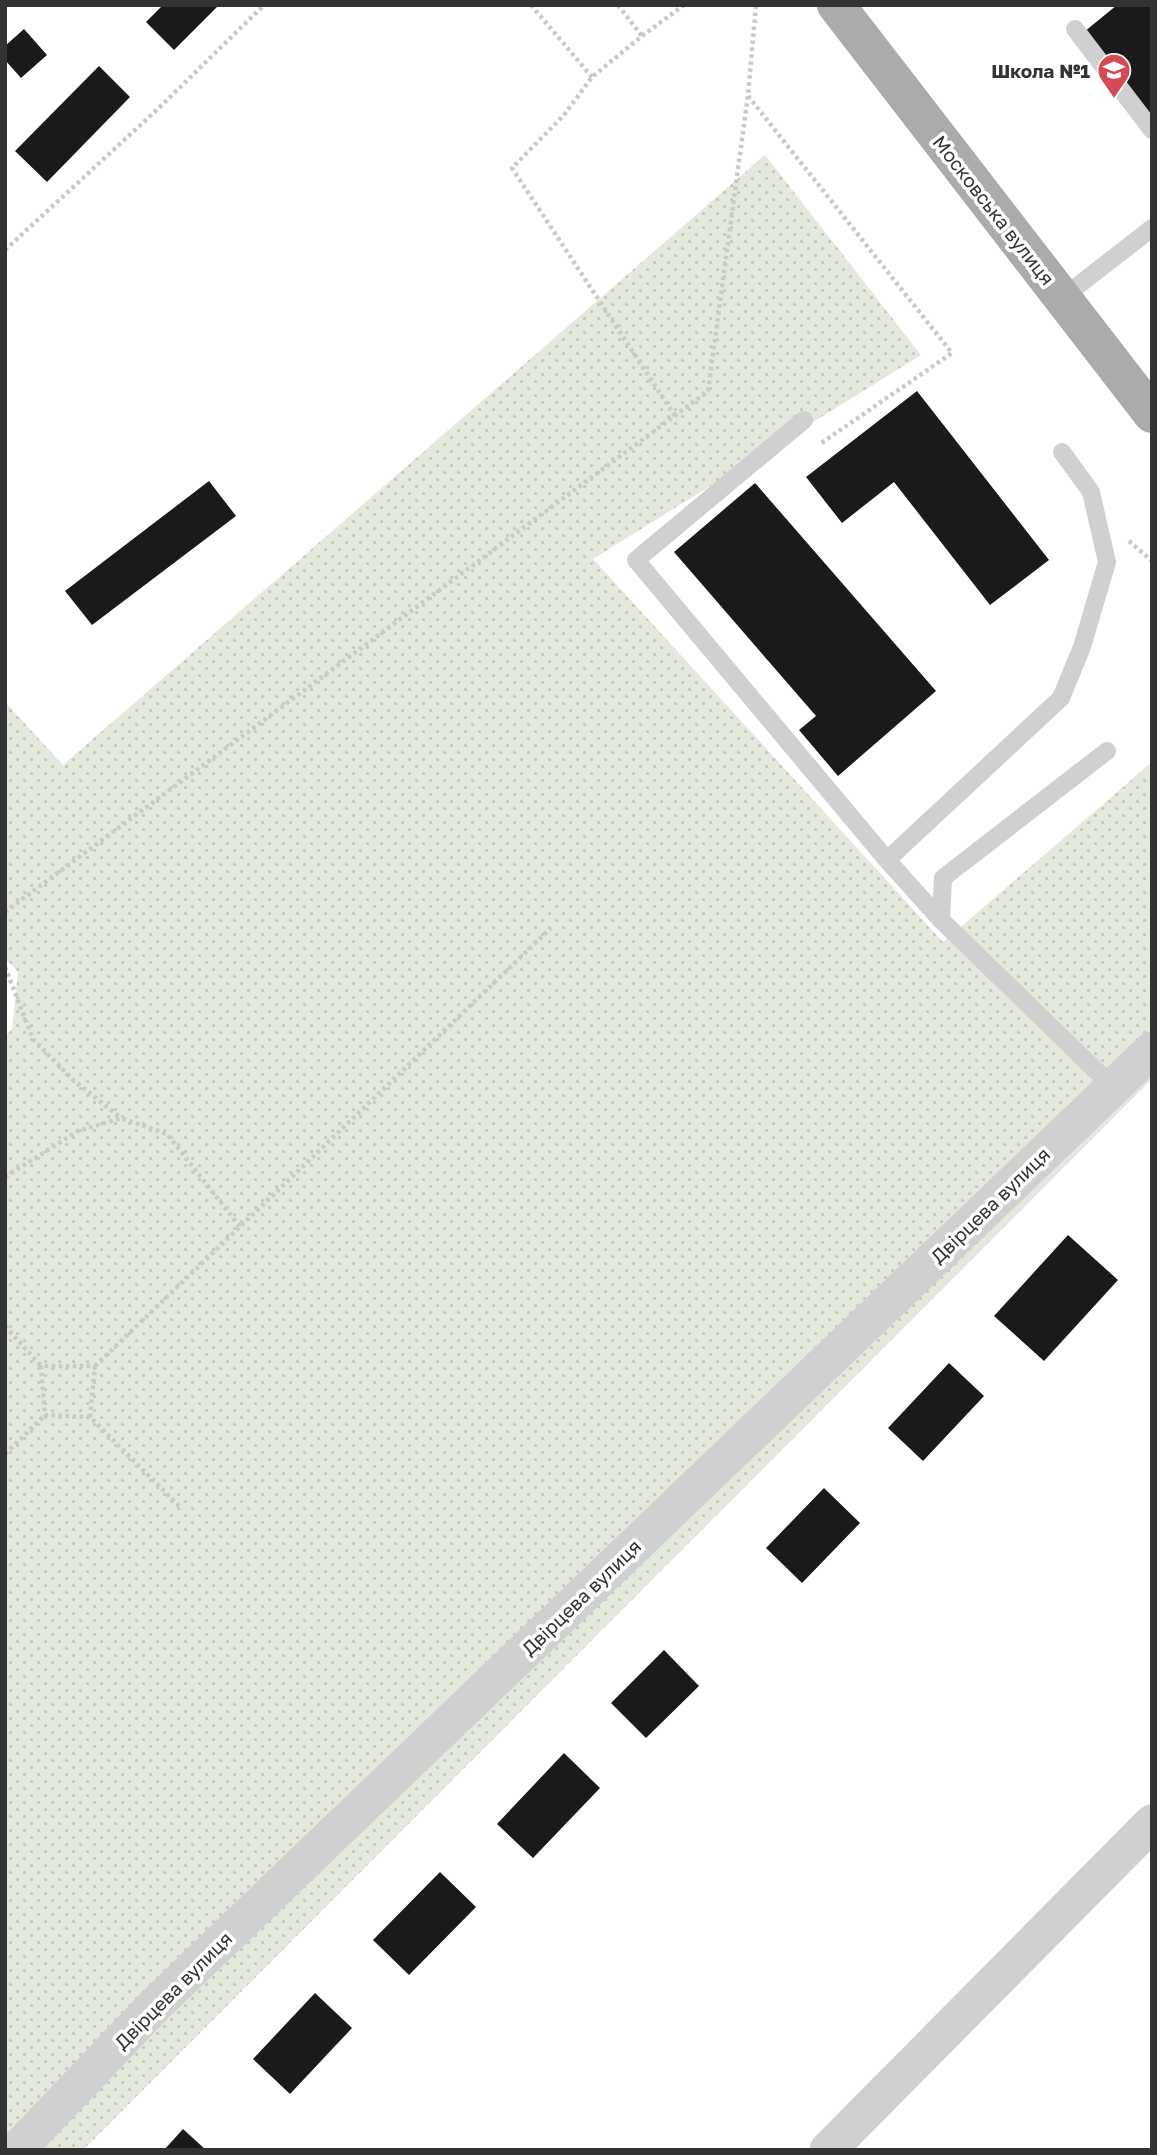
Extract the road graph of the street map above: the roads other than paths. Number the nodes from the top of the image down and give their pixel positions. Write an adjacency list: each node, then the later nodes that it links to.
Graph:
1 (836, 5): 5 (main road, Московська вулиця)
2 (1075, 29): 3 (lane)
3 (1152, 130)
4 (1152, 228): 5 (lane)
5 (1062, 298): 6 (main road, Московська вулиця)
6 (1152, 414)
7 (804, 420): 10 (lane)
8 (1062, 452): 10 (lane)
9 (1107, 751): 11 (lane)
10 (887, 860): 11 (lane)
11 (941, 920): 13 (lane)
12 (1152, 1050): 13 (street, Двірцева вулиця)
13 (1113, 1087): 15 (street, Двірцева вулиця)
14 (1152, 1823): 16 (street)
15 (16, 2150)
16 (828, 2150)

